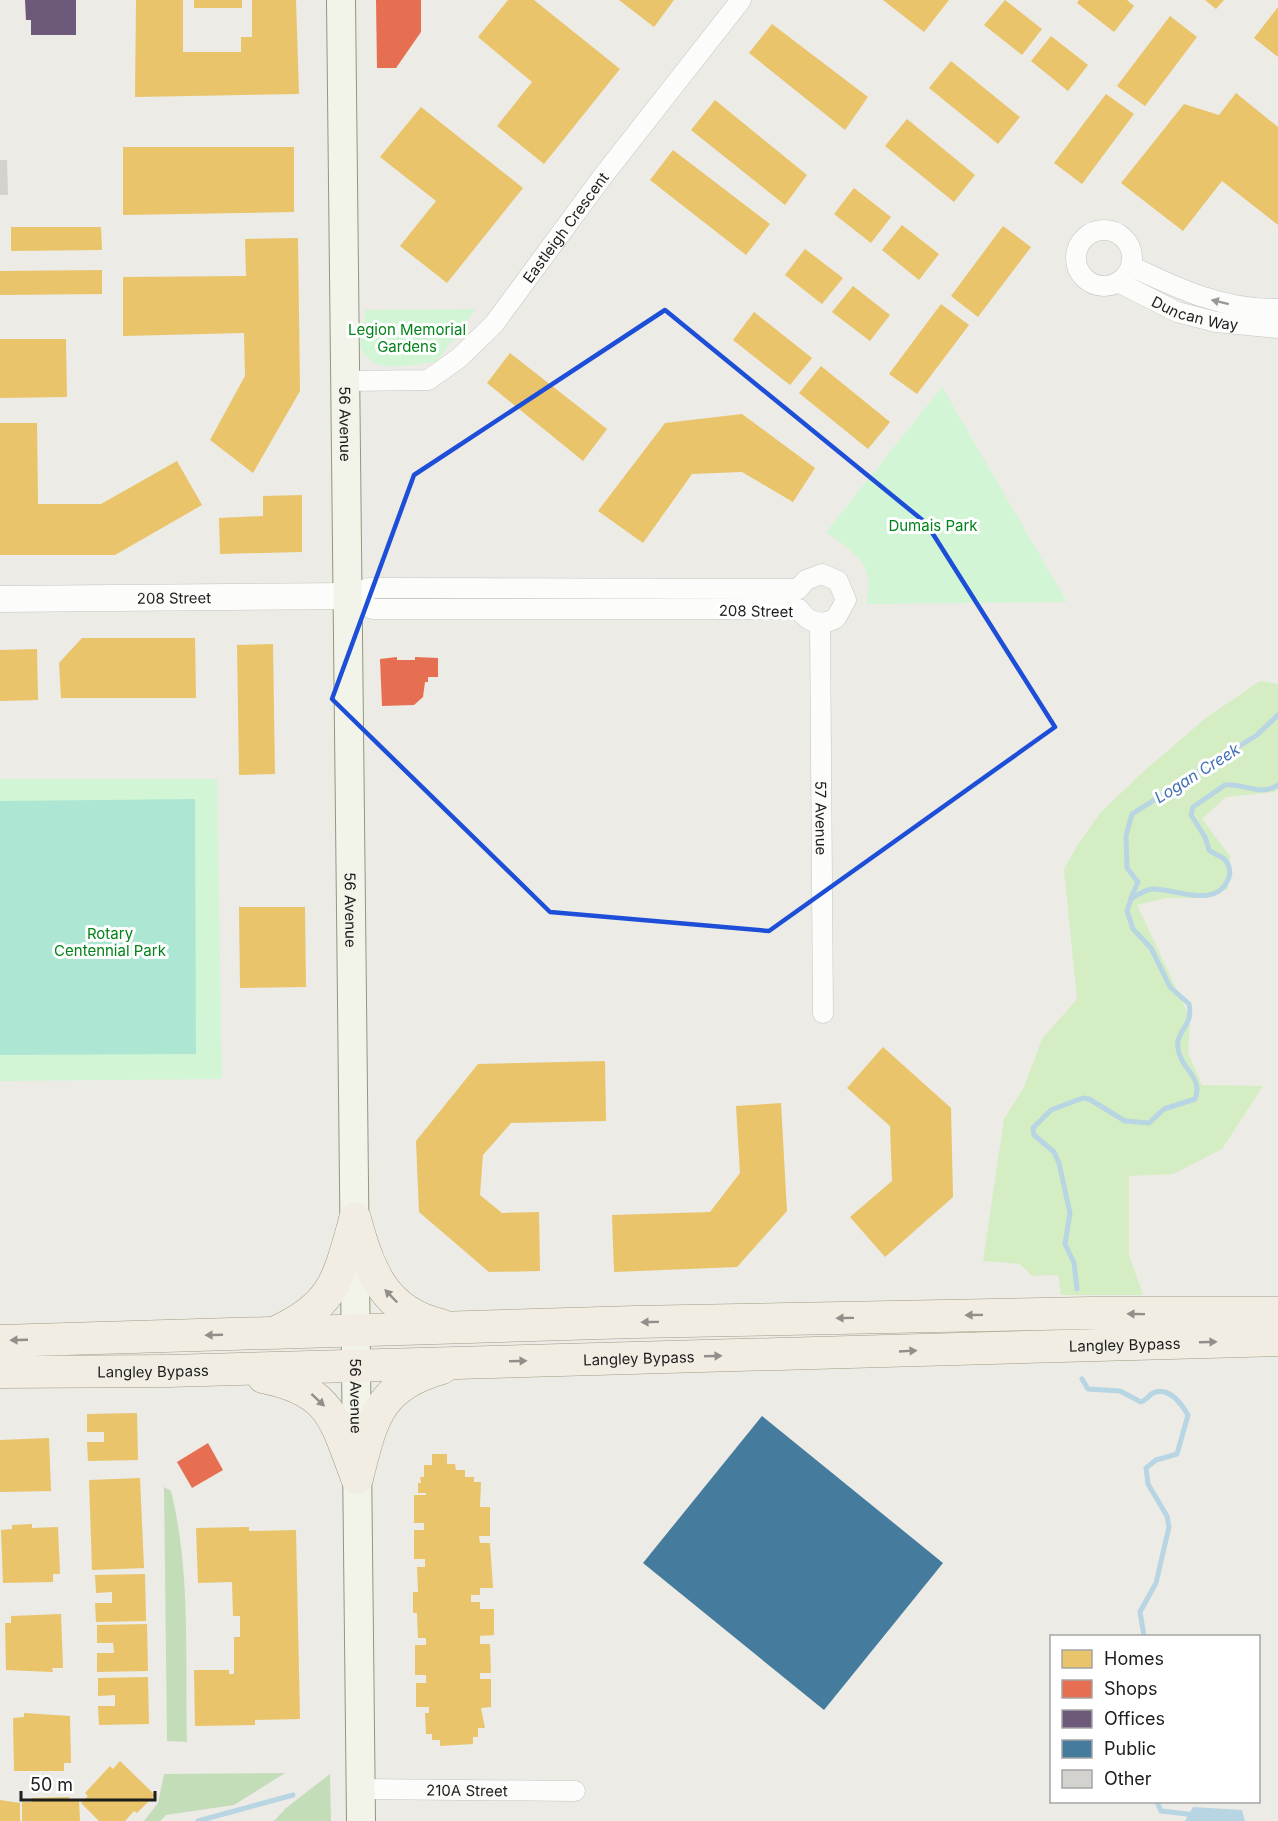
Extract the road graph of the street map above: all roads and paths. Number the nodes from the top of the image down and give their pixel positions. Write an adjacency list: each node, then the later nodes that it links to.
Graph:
1 (341, 0): 7 (main road, 56 Avenue)
2 (741, 0): 7 (street, Eastleigh Crescent)
3 (1131, 266): 4 (street); 4 (street, Duncan Way); 5 (street, Duncan Way, one-way to 3)
4 (1118, 282): 6 (street, Duncan Way)
5 (1278, 309)
6 (1278, 328)
7 (345, 381): 8 (main road, 56 Avenue)
8 (347, 596): 9 (street, 208 Street); 10 (street, 208 Street); 10 (street, 208 Street); 12 (main road, 56 Avenue)
9 (0, 599)
10 (820, 623): 11 (street, 57 Avenue)
11 (824, 1013)
12 (355, 1219): 14 (main road, one-way to 12); 15 (main road, 56 Avenue); 16 (main road)
13 (1278, 1313): 14 (main road, Langley Bypass, one-way to 14)
14 (461, 1329): 15 (main road, Langley Bypass)
15 (356, 1332): 16 (main road, Langley Bypass); 20 (main road, 56 Avenue)
16 (272, 1333): 18 (main road, Langley Bypass, one-way to 18)
17 (1278, 1340): 19 (main road, Langley Bypass, one-way to 17)
18 (0, 1341)
19 (460, 1362): 20 (main road, Langley Bypass); 23 (main road)
20 (356, 1365): 21 (main road, Langley Bypass); 23 (main road, 56 Avenue)
21 (224, 1369): 22 (main road, Langley Bypass); 23 (main road, one-way to 23)
22 (0, 1372)
23 (357, 1478): 24 (main road, 56 Avenue)
24 (361, 1789): 25 (street, 210A Street); 26 (main road, 56 Avenue)
25 (575, 1791)
26 (361, 1821)

